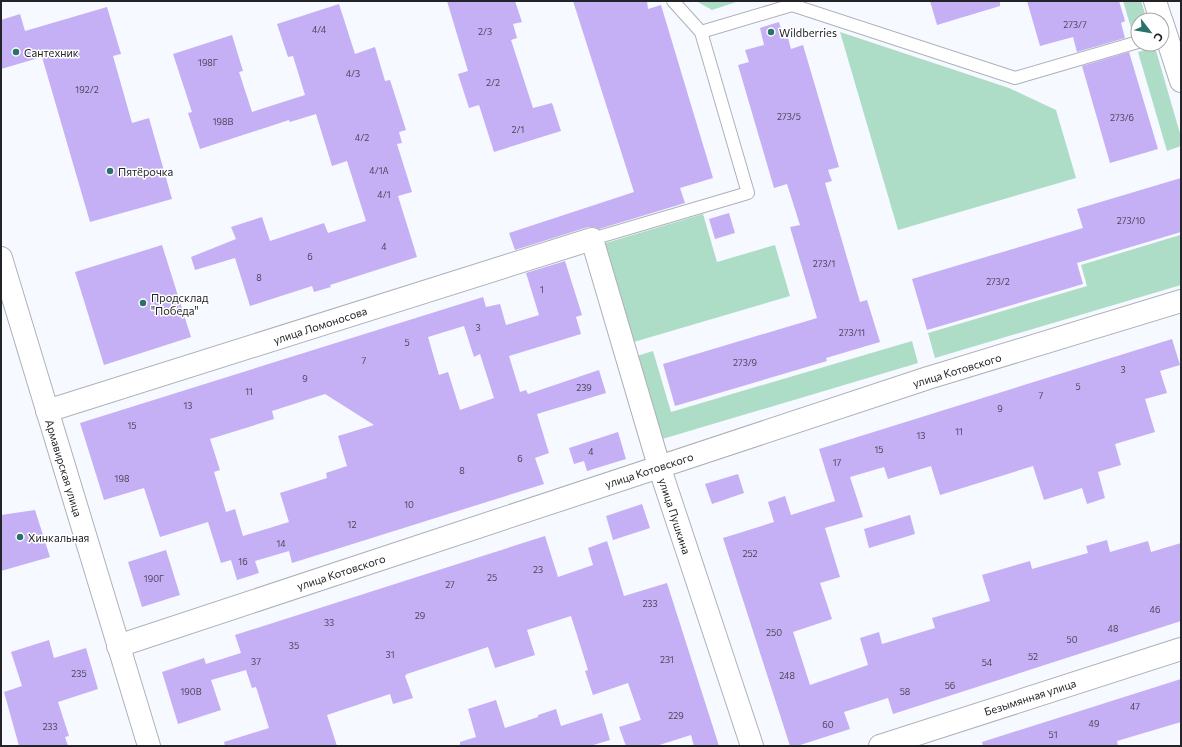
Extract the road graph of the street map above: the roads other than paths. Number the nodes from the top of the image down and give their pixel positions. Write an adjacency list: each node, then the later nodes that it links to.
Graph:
1 (673, 1): 4 (lane)
2 (1155, 1): 3 (street)
3 (1158, 12)
4 (701, 32): 5 (lane); 8 (lane)
5 (1130, 44)
6 (1170, 49): 7 (street)
7 (1181, 81)
8 (592, 239): 11 (street, улица Ломоносова); 12 (street, улица Пушкина)
9 (1, 258): 11 (street, Армавирская улица)
10 (1181, 301): 12 (street, улица Котовского)
11 (48, 411): 13 (street, Армавирская улица)
12 (659, 466): 13 (street, улица Котовского); 16 (street, улица Пушкина)
13 (118, 646): 15 (street, Армавирская улица)
14 (1181, 649): 17 (street, Безымянная улица)
15 (149, 746)
16 (752, 746)
17 (880, 746)

